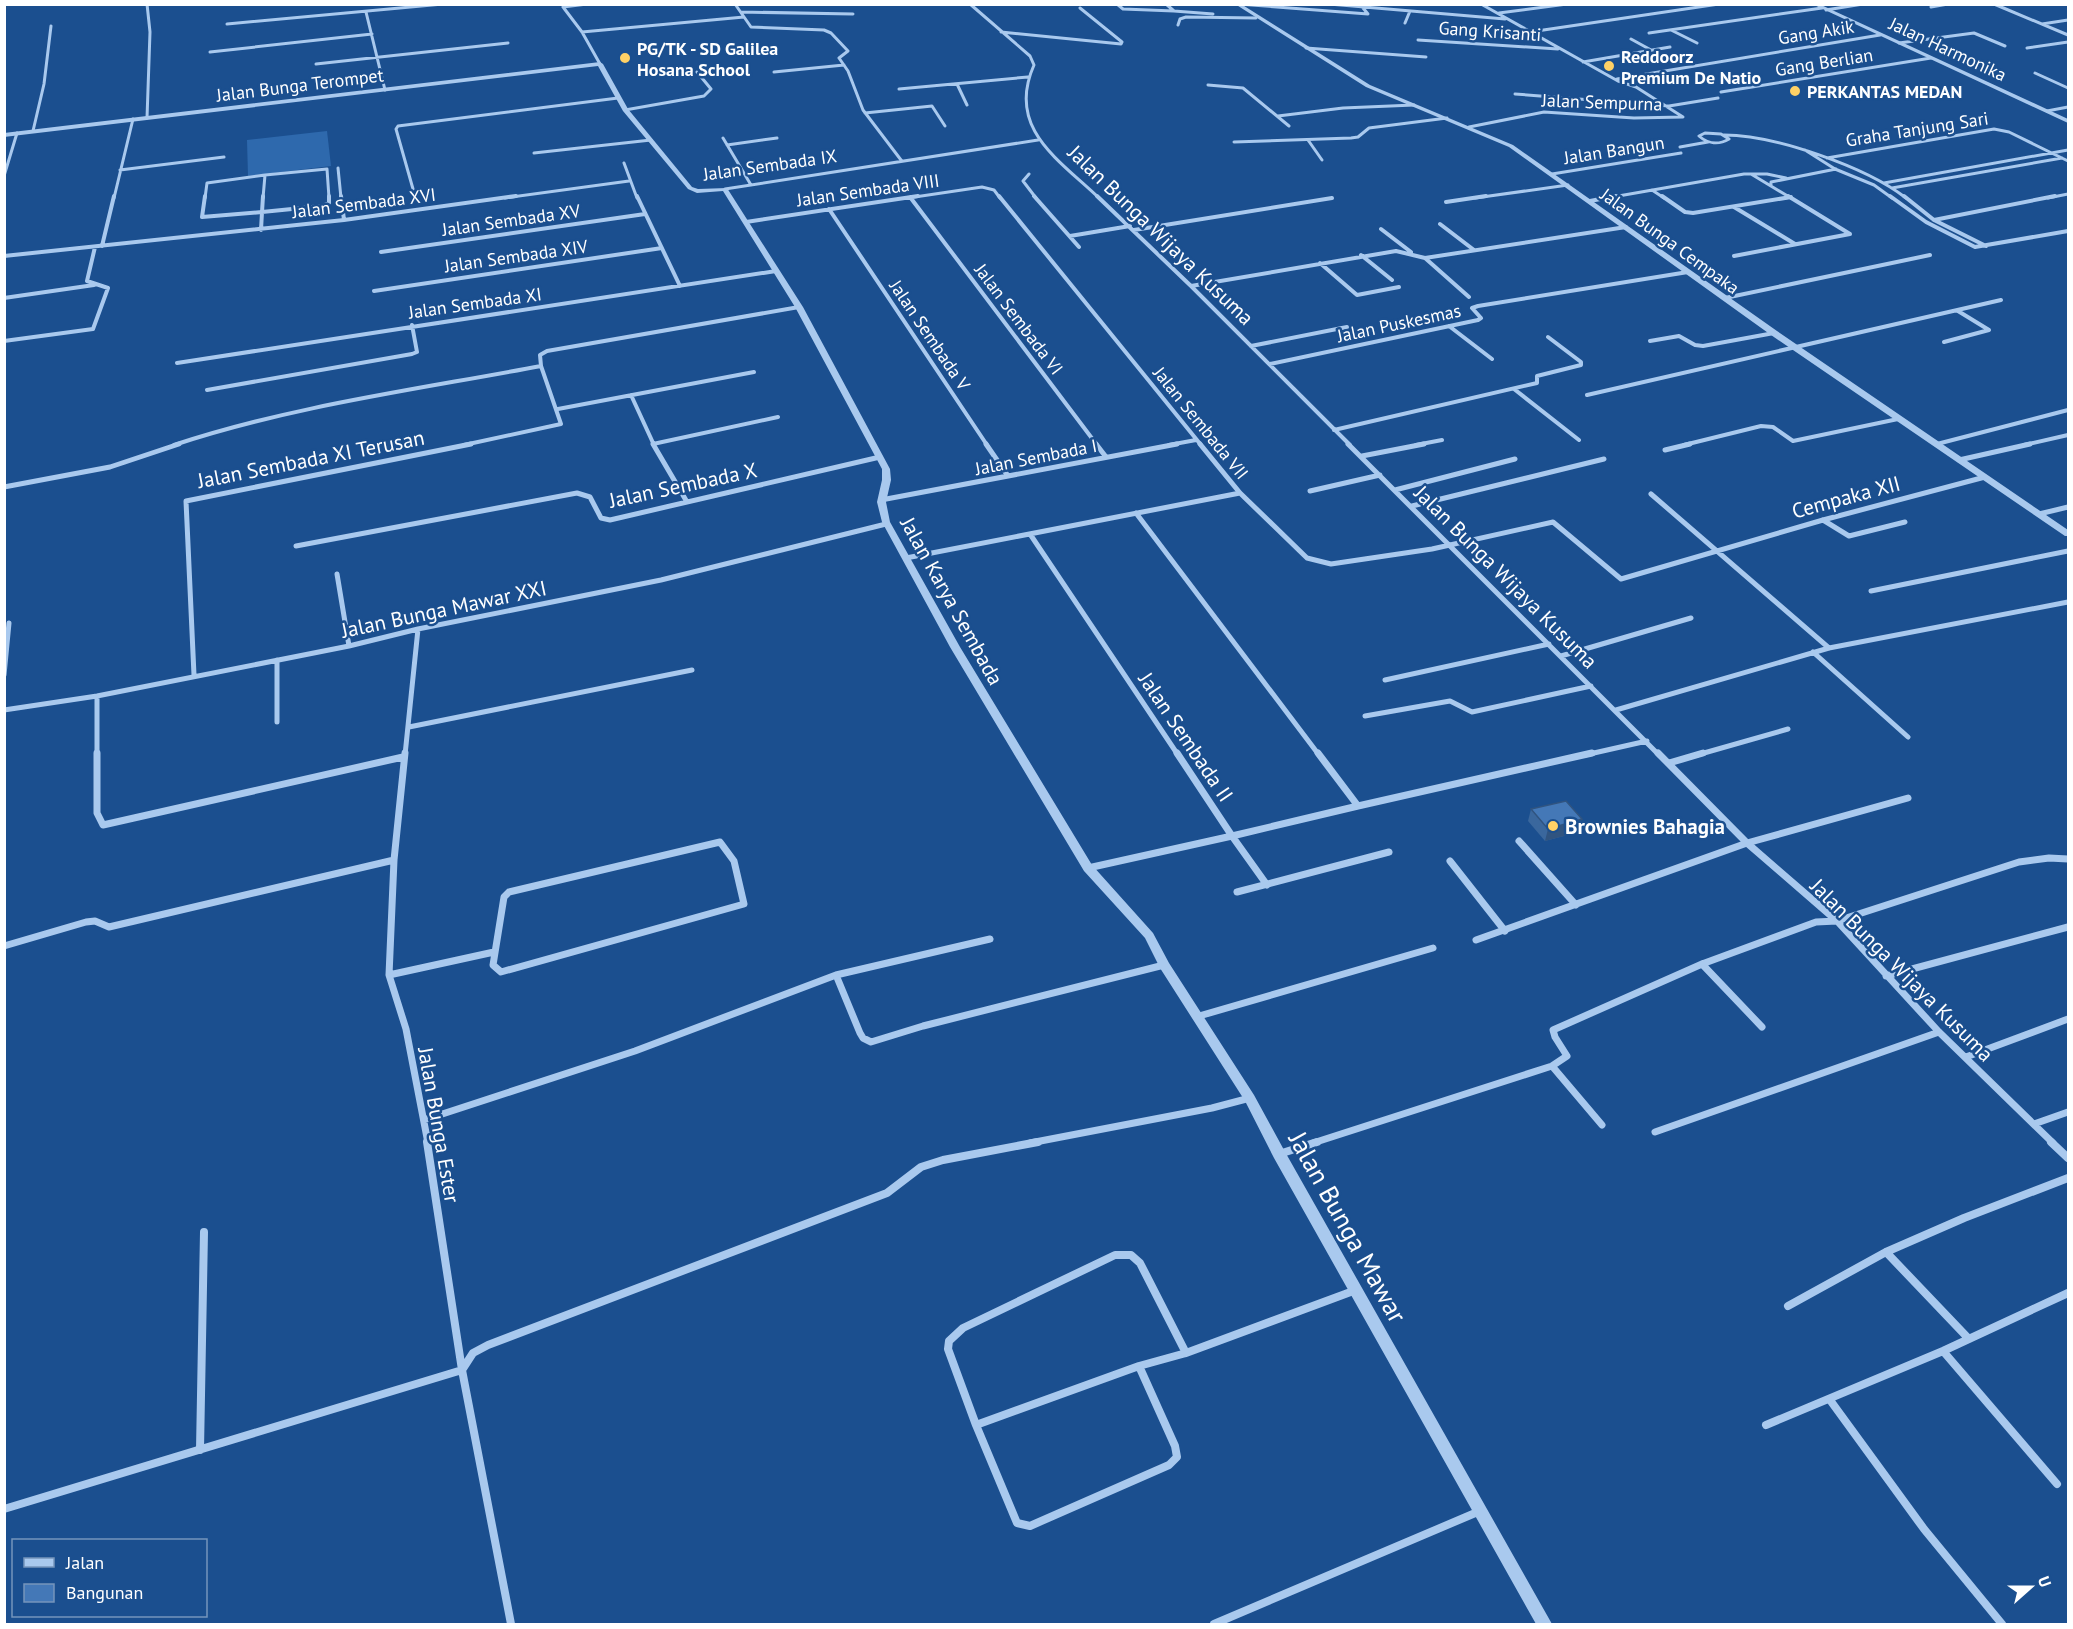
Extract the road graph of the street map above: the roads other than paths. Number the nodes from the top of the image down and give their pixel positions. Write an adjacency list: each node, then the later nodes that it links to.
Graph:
1 (147, 4): 90 (street)
2 (443, 4): 23 (street)
3 (587, 4): 39 (street, Jalan Sembada IX)
4 (735, 4): 24 (street)
5 (970, 4): 40 (street, Jalan Bunga Wijaya Kusuma)
6 (1117, 4): 25 (street)
7 (1166, 4): 25 (street)
8 (1237, 4): 20 (street); 30 (street, Jalan Bunga Cempaka)
9 (1329, 4): 20 (street)
10 (1481, 4): 28 (street, Jalan Sempurna)
11 (1567, 4): 17 (street)
12 (1719, 4): 41 (street)
13 (1814, 4): 21 (street, Jalan Harmonika)
14 (1863, 4): 21 (street)
15 (1948, 4): 18 (street)
16 (1994, 4): 36 (street)
17 (1561, 5): 28 (street)
18 (1931, 7)
19 (1080, 8): 40 (street)
20 (1363, 8): 22 (street)
21 (1824, 9): 38 (street); 44 (street, Jalan Harmonika)
22 (1410, 11): 31 (street); 33 (street)
23 (366, 12): 34 (street); 43 (street)
24 (741, 12): 26 (street); 29 (street)
25 (1174, 12): 27 (street)
26 (853, 14)
27 (1220, 14)
28 (1498, 14): 31 (street, Jalan Sempurna)
29 (744, 17): 39 (street); 65 (street)
30 (1257, 18): 35 (street); 54 (street, Jalan Bunga Cempaka)
31 (1508, 19): 41 (street, Jalan Sempurna)
32 (2068, 20): 36 (street)
33 (1405, 23)
34 (227, 24)
35 (1178, 24)
36 (2042, 25): 45 (street)
37 (51, 26): 97 (street)
38 (1671, 30): 42 (street); 50 (street)
39 (582, 32): 64 (street, Jalan Sembada IX)
40 (1001, 32): 69 (street, Jalan Bunga Wijaya Kusuma)
41 (1530, 32): 56 (street, Jalan Sempurna)
42 (1648, 33)
43 (372, 34): 58 (street); 60 (street)
44 (1880, 35): 51 (street, Jalan Harmonika); 70 (street, Gang Akik)
45 (2068, 35)
46 (1631, 39): 57 (street)
47 (1418, 40): 56 (street, Gang Krisanti)
48 (2068, 42): 55 (street)
49 (508, 43): 60 (street)
50 (1697, 43)
51 (1899, 43): 52 (street); 61 (street, Jalan Harmonika)
52 (2005, 46)
53 (1670, 47): 57 (street)
54 (1306, 48): 59 (street); 83 (street, Jalan Bunga Cempaka)
55 (2027, 48)
56 (1561, 50): 62 (street, Jalan Sempurna)
57 (1651, 50): 62 (street)
58 (210, 52)
59 (1426, 57)
60 (379, 58): 63 (street); 77 (street)
61 (1931, 58): 78 (street, Gang Berlian); 87 (street, Jalan Harmonika)
62 (1583, 62): 70 (street, Jalan Sempurna)
63 (316, 64)
64 (600, 64): 77 (street, Jalan Bunga Terompet); 80 (street, Jalan Sembada IX)
65 (844, 65): 67 (street); 88 (street)
66 (697, 72): 86 (street)
67 (774, 72)
68 (2035, 74): 72 (street)
69 (1028, 77): 73 (street); 104 (street, Jalan Bunga Wijaya Kusuma)
70 (1615, 80): 84 (street, Jalan Sempurna)
71 (2068, 80): 72 (street)
72 (2055, 83): 75 (street)
73 (957, 84): 76 (street); 82 (street)
74 (1208, 85): 89 (street)
75 (2068, 88)
76 (899, 89)
77 (385, 90): 90 (street, Jalan Bunga Terompet)
78 (1721, 92)
79 (1515, 94): 84 (street)
80 (618, 98): 86 (street, Jalan Sembada IX); 142 (street)
81 (1718, 98): 84 (street)
82 (967, 105)
83 (1414, 105): 89 (street); 91 (street, Jalan Bunga Cempaka)
84 (1668, 106): 96 (street, Jalan Sempurna)
85 (2068, 107): 87 (street)
86 (626, 110): 103 (street, Jalan Sembada IX)
87 (2047, 111): 93 (street, Jalan Harmonika)
88 (865, 113): 94 (street); 120 (street)
89 (1278, 116): 95 (street)
90 (147, 118): 92 (street, Jalan Bunga Terompet)
91 (1447, 118): 96 (street, Jalan Bunga Cempaka); 105 (street)
92 (133, 119): 97 (street, Jalan Bunga Terompet); 127 (street)
93 (2068, 121)
94 (945, 126)
95 (1289, 126)
96 (1469, 127): 130 (street, Jalan Bunga Cempaka)
97 (33, 131): 98 (street, Jalan Bunga Terompet)
98 (17, 133): 99 (street, Jalan Bunga Terompet); 133 (street)
99 (4, 135)
100 (1724, 135): 107 (street); 107 (street); 110 (street)
101 (723, 138): 108 (street)
102 (777, 138): 108 (street)
103 (651, 140): 112 (street); 143 (street, Jalan Sembada IX)
104 (1038, 140): 120 (street, Jalan Sembada IX); 163 (street, Jalan Bunga Wijaya Kusuma)
105 (1308, 140): 106 (street); 121 (street)
106 (1234, 142)
107 (1709, 142): 109 (street)
108 (727, 145): 137 (street)
109 (1680, 147)
110 (1805, 150): 116 (street); 118 (street)
111 (2068, 150): 114 (street)
112 (534, 153)
113 (1681, 153): 130 (street, Jalan Bangun)
114 (2052, 153): 116 (street, Graha Tanjung Sari); 117 (street, Graha Tanjung Sari); 124 (street)
115 (224, 157): 127 (street)
116 (1827, 158): 118 (street, Graha Tanjung Sari); 123 (street)
117 (2062, 158): 119 (street); 128 (street)
118 (1818, 159): 126 (street)
119 (2068, 159)
120 (901, 160): 137 (street, Jalan Sembada IX)
121 (1322, 160)
122 (624, 163): 135 (street)
123 (1845, 167): 126 (street); 136 (street)
124 (1976, 167): 128 (street); 136 (street)
125 (339, 168): 157 (street)
126 (1835, 169): 134 (street); 140 (street)
127 (120, 170): 169 (street)
128 (1985, 171): 141 (street)
129 (1029, 174): 167 (street)
130 (1552, 174): 138 (street, Jalan Bunga Cempaka)
131 (1750, 174): 134 (street); 139 (street); 145 (street)
132 (265, 175): 155 (street); 155 (street); 155 (street)
133 (4, 176)
134 (1786, 178): 139 (street)
135 (629, 181): 156 (street); 157 (street, Jalan Sembada XVI)
136 (1884, 183): 140 (street); 141 (street)
137 (751, 185): 143 (street, Jalan Sembada IX)
138 (1568, 185): 151 (street, Jalan Bunga Cempaka); 152 (street)
139 (1771, 185): 149 (street)
140 (1874, 185): 146 (street)
141 (1893, 188): 146 (street); 158 (street)
142 (413, 189)
143 (725, 189): 159 (street, Jalan Karya Sembada)
144 (994, 190): 148 (street, Jalan Sembada VIII); 222 (street, Jalan Sembada VII)
145 (1652, 190): 151 (street); 153 (street)
146 (1881, 190): 160 (street)
147 (2068, 194): 158 (street)
148 (910, 197): 154 (street, Jalan Sembada VIII); 230 (street, Jalan Sembada VI)
149 (1791, 197): 153 (street); 168 (street)
150 (1332, 198): 163 (street)
151 (1590, 201): 162 (street, Jalan Bunga Cempaka)
152 (1446, 202)
153 (1734, 207): 168 (street)
154 (829, 208): 159 (street, Jalan Sembada VIII); 235 (street, Jalan Sembada V)
155 (262, 212): 165 (street)
156 (645, 214): 172 (street); 175 (street, Jalan Sembada XV)
157 (344, 220): 165 (street, Jalan Sembada XVI)
158 (1934, 220): 160 (street); 170 (street)
159 (746, 222): 183 (street, Jalan Karya Sembada)
160 (1926, 222): 170 (street)
161 (1440, 224): 174 (street)
162 (1626, 227): 174 (street); 184 (street, Jalan Bunga Cempaka)
163 (1132, 228): 167 (street); 188 (street, Jalan Bunga Wijaya Kusuma)
164 (1381, 229): 177 (street)
165 (261, 230): 169 (street, Jalan Sembada XVI)
166 (2068, 231): 170 (street)
167 (1070, 236): 173 (street)
168 (1795, 244): 180 (street)
169 (102, 246): 171 (street, Jalan Sembada XVI)
170 (1987, 246)
171 (94, 247): 179 (street, Jalan Sembada XVI); 186 (street)
172 (662, 248): 187 (street); 190 (street, Jalan Sembada XIV)
173 (1079, 248)
174 (1474, 250): 181 (street)
175 (381, 252)
176 (1361, 255): 177 (street); 182 (street); 185 (street)
177 (1414, 255): 181 (street)
178 (1930, 255): 193 (street)
179 (4, 256)
180 (1734, 256)
181 (1425, 258): 191 (street)
182 (1320, 263): 188 (street); 189 (street)
183 (776, 271): 187 (street, Jalan Sembada XI); 195 (street, Jalan Karya Sembada)
184 (1688, 272): 193 (street, Jalan Bunga Cempaka); 198 (street, Jalan Puskesmas)
185 (1392, 280)
186 (98, 285): 192 (street); 202 (street)
187 (680, 286): 197 (street, Jalan Sembada XI)
188 (1191, 286): 205 (street, Jalan Bunga Wijaya Kusuma)
189 (1399, 287)
190 (374, 291)
191 (1469, 297)
192 (4, 298)
193 (1725, 298): 200 (street, Jalan Bunga Cempaka)
194 (2001, 300): 196 (street)
195 (799, 307): 210 (street); 229 (street, Jalan Karya Sembada)
196 (1957, 311): 204 (street); 206 (street)
197 (412, 325): 208 (street, Jalan Sembada XI); 213 (street)
198 (1449, 326): 207 (street); 209 (street, Jalan Puskesmas)
199 (1347, 327): 205 (street)
200 (1774, 333): 203 (street); 206 (street, Jalan Bunga Cempaka)
201 (1548, 337): 212 (street)
202 (4, 341)
203 (1650, 341)
204 (1944, 342)
205 (1251, 346): 209 (street, Jalan Bunga Wijaya Kusuma)
206 (1798, 348): 215 (street); 219 (street, Jalan Bunga Cempaka)
207 (1492, 359)
208 (177, 363)
209 (1270, 364): 220 (street, Jalan Bunga Wijaya Kusuma)
210 (541, 366): 216 (street); 237 (street)
211 (754, 372): 214 (street)
212 (1514, 388): 220 (street); 224 (street)
213 (207, 390)
214 (631, 394): 216 (street); 225 (street)
215 (1587, 395)
216 (558, 409): 272 (street, Jalan Sembada XI Terusan)
217 (2068, 410): 226 (street)
218 (778, 417): 225 (street)
219 (1898, 419): 226 (street, Jalan Bunga Cempaka); 227 (street)
220 (1335, 430): 228 (street, Jalan Bunga Wijaya Kusuma)
221 (2068, 435): 233 (street)
222 (1196, 440): 230 (street, Jalan Sembada I); 240 (street, Jalan Sembada VII)
223 (1442, 440): 228 (street)
224 (1579, 440)
225 (653, 444): 243 (street)
226 (1936, 444): 233 (street, Jalan Bunga Cempaka)
227 (1665, 450)
228 (1362, 456): 234 (street, Jalan Bunga Wijaya Kusuma)
229 (879, 457): 242 (street, Jalan Karya Sembada); 243 (street, Jalan Sembada X)
230 (1106, 457): 235 (street, Jalan Sembada I)
231 (1515, 459): 238 (street)
232 (1604, 459): 244 (street)
233 (1959, 460): 236 (street, Jalan Bunga Cempaka)
234 (1380, 475): 238 (street, Jalan Bunga Wijaya Kusuma); 239 (street)
235 (1008, 476): 242 (street, Jalan Sembada I)
236 (1985, 477): 247 (street, Jalan Bunga Cempaka); 248 (street, Cempaka XII)
237 (4, 487)
238 (1395, 490): 244 (street, Jalan Bunga Wijaya Kusuma)
239 (1310, 491)
240 (1240, 493): 246 (street, Jalan Sembada VII); 253 (street)
241 (1651, 494): 256 (street)
242 (881, 500): 250 (street, Jalan Karya Sembada)
243 (687, 502): 254 (street, Jalan Sembada X)
244 (1412, 506): 253 (street, Jalan Bunga Wijaya Kusuma)
245 (2068, 507): 247 (street)
246 (1136, 513): 251 (street, Jalan Sembada VII); 287 (street)
247 (2039, 514): 252 (street, Jalan Bunga Cempaka)
248 (1823, 520): 249 (street); 256 (street, Cempaka XII)
249 (1905, 522)
250 (886, 524): 257 (street, Jalan Karya Sembada); 263 (street, Jalan Bunga Mawar XXI)
251 (1030, 534): 257 (street, Jalan Sembada VII); 288 (street, Jalan Sembada II)
252 (2068, 534)
253 (1451, 545): 256 (street, Cempaka XII); 264 (street, Jalan Bunga Wijaya Kusuma)
254 (296, 546)
255 (2068, 551): 259 (street)
256 (1717, 552): 266 (street)
257 (906, 558): 295 (street, Jalan Karya Sembada)
258 (337, 574): 265 (street)
259 (1871, 591)
260 (2068, 602): 266 (street)
261 (1691, 618): 268 (street)
262 (9, 623): 271 (street)
263 (418, 629): 265 (street, Jalan Bunga Mawar XXI); 280 (street, Jalan Bunga Ester)
264 (1549, 644): 268 (street, Jalan Bunga Wijaya Kusuma); 273 (street)
265 (349, 646): 269 (street, Jalan Bunga Mawar XXI)
266 (1829, 648): 267 (street)
267 (1813, 652): 277 (street); 282 (street)
268 (1561, 656): 274 (street, Jalan Bunga Wijaya Kusuma)
269 (277, 660): 272 (street, Jalan Bunga Mawar XXI); 279 (street)
270 (692, 670): 280 (street)
271 (4, 675)
272 (195, 675): 275 (street, Jalan Bunga Mawar XXI)
273 (1385, 680)
274 (1591, 686): 277 (street, Jalan Bunga Wijaya Kusuma); 278 (street)
275 (97, 696): 276 (street, Jalan Bunga Mawar XXI); 284 (street)
276 (4, 710)
277 (1616, 710): 283 (street, Jalan Bunga Wijaya Kusuma)
278 (1365, 716)
279 (277, 722)
280 (409, 727): 284 (street, Jalan Bunga Ester)
281 (1788, 729): 285 (street)
282 (1908, 737)
283 (1647, 741): 285 (street, Jalan Bunga Wijaya Kusuma); 287 (street)
284 (403, 757): 293 (street, Jalan Bunga Ester)
285 (1669, 763): 290 (street, Jalan Bunga Wijaya Kusuma)
286 (1908, 798): 290 (street)
287 (1358, 806): 288 (street)
288 (1232, 836): 295 (street); 296 (street, Jalan Sembada II)
289 (1519, 841): 298 (street)
290 (1747, 843): 298 (street); 299 (street, Jalan Bunga Wijaya Kusuma)
291 (1389, 852): 296 (street)
292 (2068, 859): 299 (street)
293 (394, 860): 304 (street); 309 (street, Jalan Bunga Ester)
294 (1450, 861): 301 (street)
295 (1088, 868): 308 (street, Jalan Bunga Mawar)
296 (1267, 885): 297 (street)
297 (1237, 892)
298 (1576, 905): 301 (street)
299 (1837, 921): 307 (street); 311 (street, Jalan Bunga Wijaya Kusuma)
300 (2068, 927): 311 (street)
301 (1505, 931): 303 (street)
302 (990, 939): 310 (street)
303 (1476, 940)
304 (4, 946)
305 (1433, 948): 312 (street)
306 (494, 952): 306 (street); 309 (street)
307 (1702, 964): 314 (street); 317 (street)
308 (1164, 965): 310 (street); 312 (street, Jalan Bunga Mawar)
309 (389, 975): 320 (street, Jalan Bunga Ester)
310 (836, 975): 320 (street)
311 (1886, 976): 315 (street, Jalan Bunga Wijaya Kusuma)
312 (1199, 1016): 318 (street, Jalan Bunga Mawar)
313 (2068, 1019): 316 (street)
314 (1762, 1027)
315 (1939, 1032): 316 (street, Jalan Bunga Wijaya Kusuma); 323 (street)
316 (1965, 1057): 321 (street, Jalan Bunga Wijaya Kusuma)
317 (1552, 1066): 322 (street); 324 (street)
318 (1250, 1098): 324 (street, Jalan Bunga Mawar); 336 (street)
319 (2068, 1112): 321 (street)
320 (424, 1120): 336 (street, Jalan Bunga Ester)
321 (2034, 1124): 325 (street, Jalan Bunga Wijaya Kusuma)
322 (1602, 1125)
323 (1655, 1132)
324 (1279, 1154): 329 (street, Jalan Bunga Mawar)
325 (2068, 1158)
326 (2068, 1178): 328 (street)
327 (204, 1232): 340 (street)
328 (1886, 1252): 331 (street); 332 (street)
329 (1356, 1290): 334 (street); 343 (street, Jalan Bunga Mawar)
330 (2068, 1293): 332 (street)
331 (1788, 1306)
332 (1968, 1338): 333 (street)
333 (1943, 1351): 337 (street); 341 (street)
334 (1186, 1353): 335 (street); 338 (street)
335 (1139, 1366): 338 (street); 338 (street)
336 (462, 1370): 340 (street); 344 (street, Jalan Bunga Ester)
337 (1830, 1400): 339 (street); 347 (street)
338 (976, 1425)
339 (1766, 1425)
340 (200, 1450): 342 (street)
341 (2056, 1484)
342 (4, 1509)
343 (1480, 1511): 345 (street); 346 (street, Jalan Bunga Mawar)
344 (511, 1624)
345 (1214, 1624)
346 (1544, 1624)
347 (2002, 1624)

